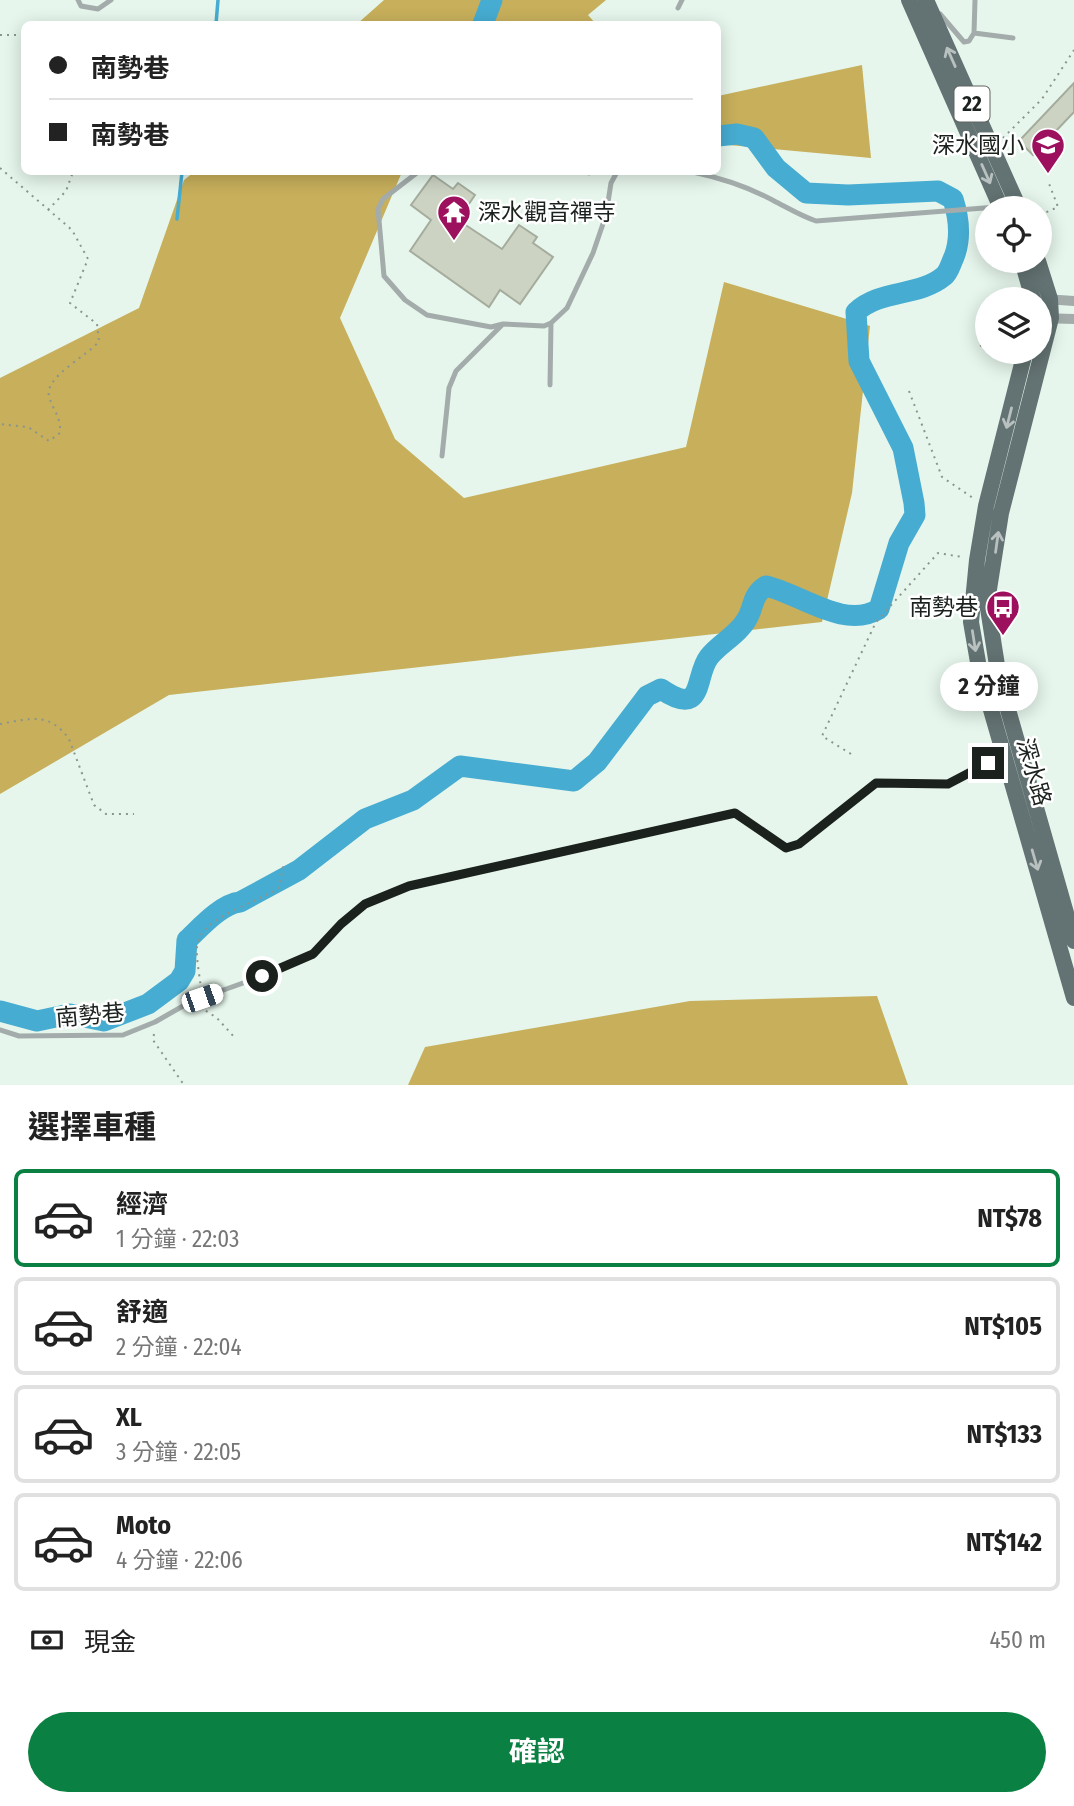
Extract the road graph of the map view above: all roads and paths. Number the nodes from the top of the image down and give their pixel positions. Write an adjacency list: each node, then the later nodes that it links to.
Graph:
1 (78, 0): 2 (lane)
2 (111, 0)
3 (682, 0): 7 (lane)
4 (909, 0): 20 (main road, 22, one-way to 20)
5 (926, 0): 8 (lane); 13 (main road, 22, one-way to 5)
6 (975, 0): 8 (lane)
7 (678, 8)
8 (974, 33): 11 (lane)
9 (0, 35): 10 (path)
10 (20, 35)
11 (1013, 38)
12 (1074, 50): 13 (path)
13 (992, 148): 21 (main road, 22)
14 (0, 168): 24 (path)
15 (72, 175): 24 (path)
16 (414, 175): 30 (lane)
17 (615, 175): 29 (lane)
18 (705, 175): 22 (lane)
19 (1048, 181): 23 (path)
20 (996, 196)
21 (1014, 196)
22 (975, 210)
23 (1052, 210)
24 (48, 211): 35 (path)
25 (1052, 299): 26 (street)
26 (1074, 301)
27 (1052, 318): 28 (street)
28 (1074, 319)
29 (551, 323): 30 (lane); 33 (lane)
30 (503, 324): 36 (lane)
31 (1022, 364): 37 (main road, 深水路, one-way to 37)
32 (1035, 364): 40 (main road, 深水路, one-way to 32)
33 (550, 384)
34 (909, 391): 37 (path)
35 (0, 424)
36 (442, 456)
37 (986, 506): 38 (main road, 深水路)
38 (977, 560): 40 (main road, 深水路, one-way to 40); 41 (path)
39 (0, 724): 42 (path)
40 (1012, 750): 44 (main road, 深水路); 45 (lane, 南勢巷); 46 (main road, 深水路, one-way to 46)
41 (851, 754)
42 (134, 814)
43 (285, 862): 45 (path)
44 (1074, 940)
45 (202, 998): 47 (lane, 南勢巷)
46 (1074, 998)
47 (190, 1002): 48 (lane, 南勢巷); 50 (path)
48 (155, 1022): 49 (lane, 南勢巷); 51 (path)
49 (0, 1030)
50 (235, 1038)
51 (184, 1085)

